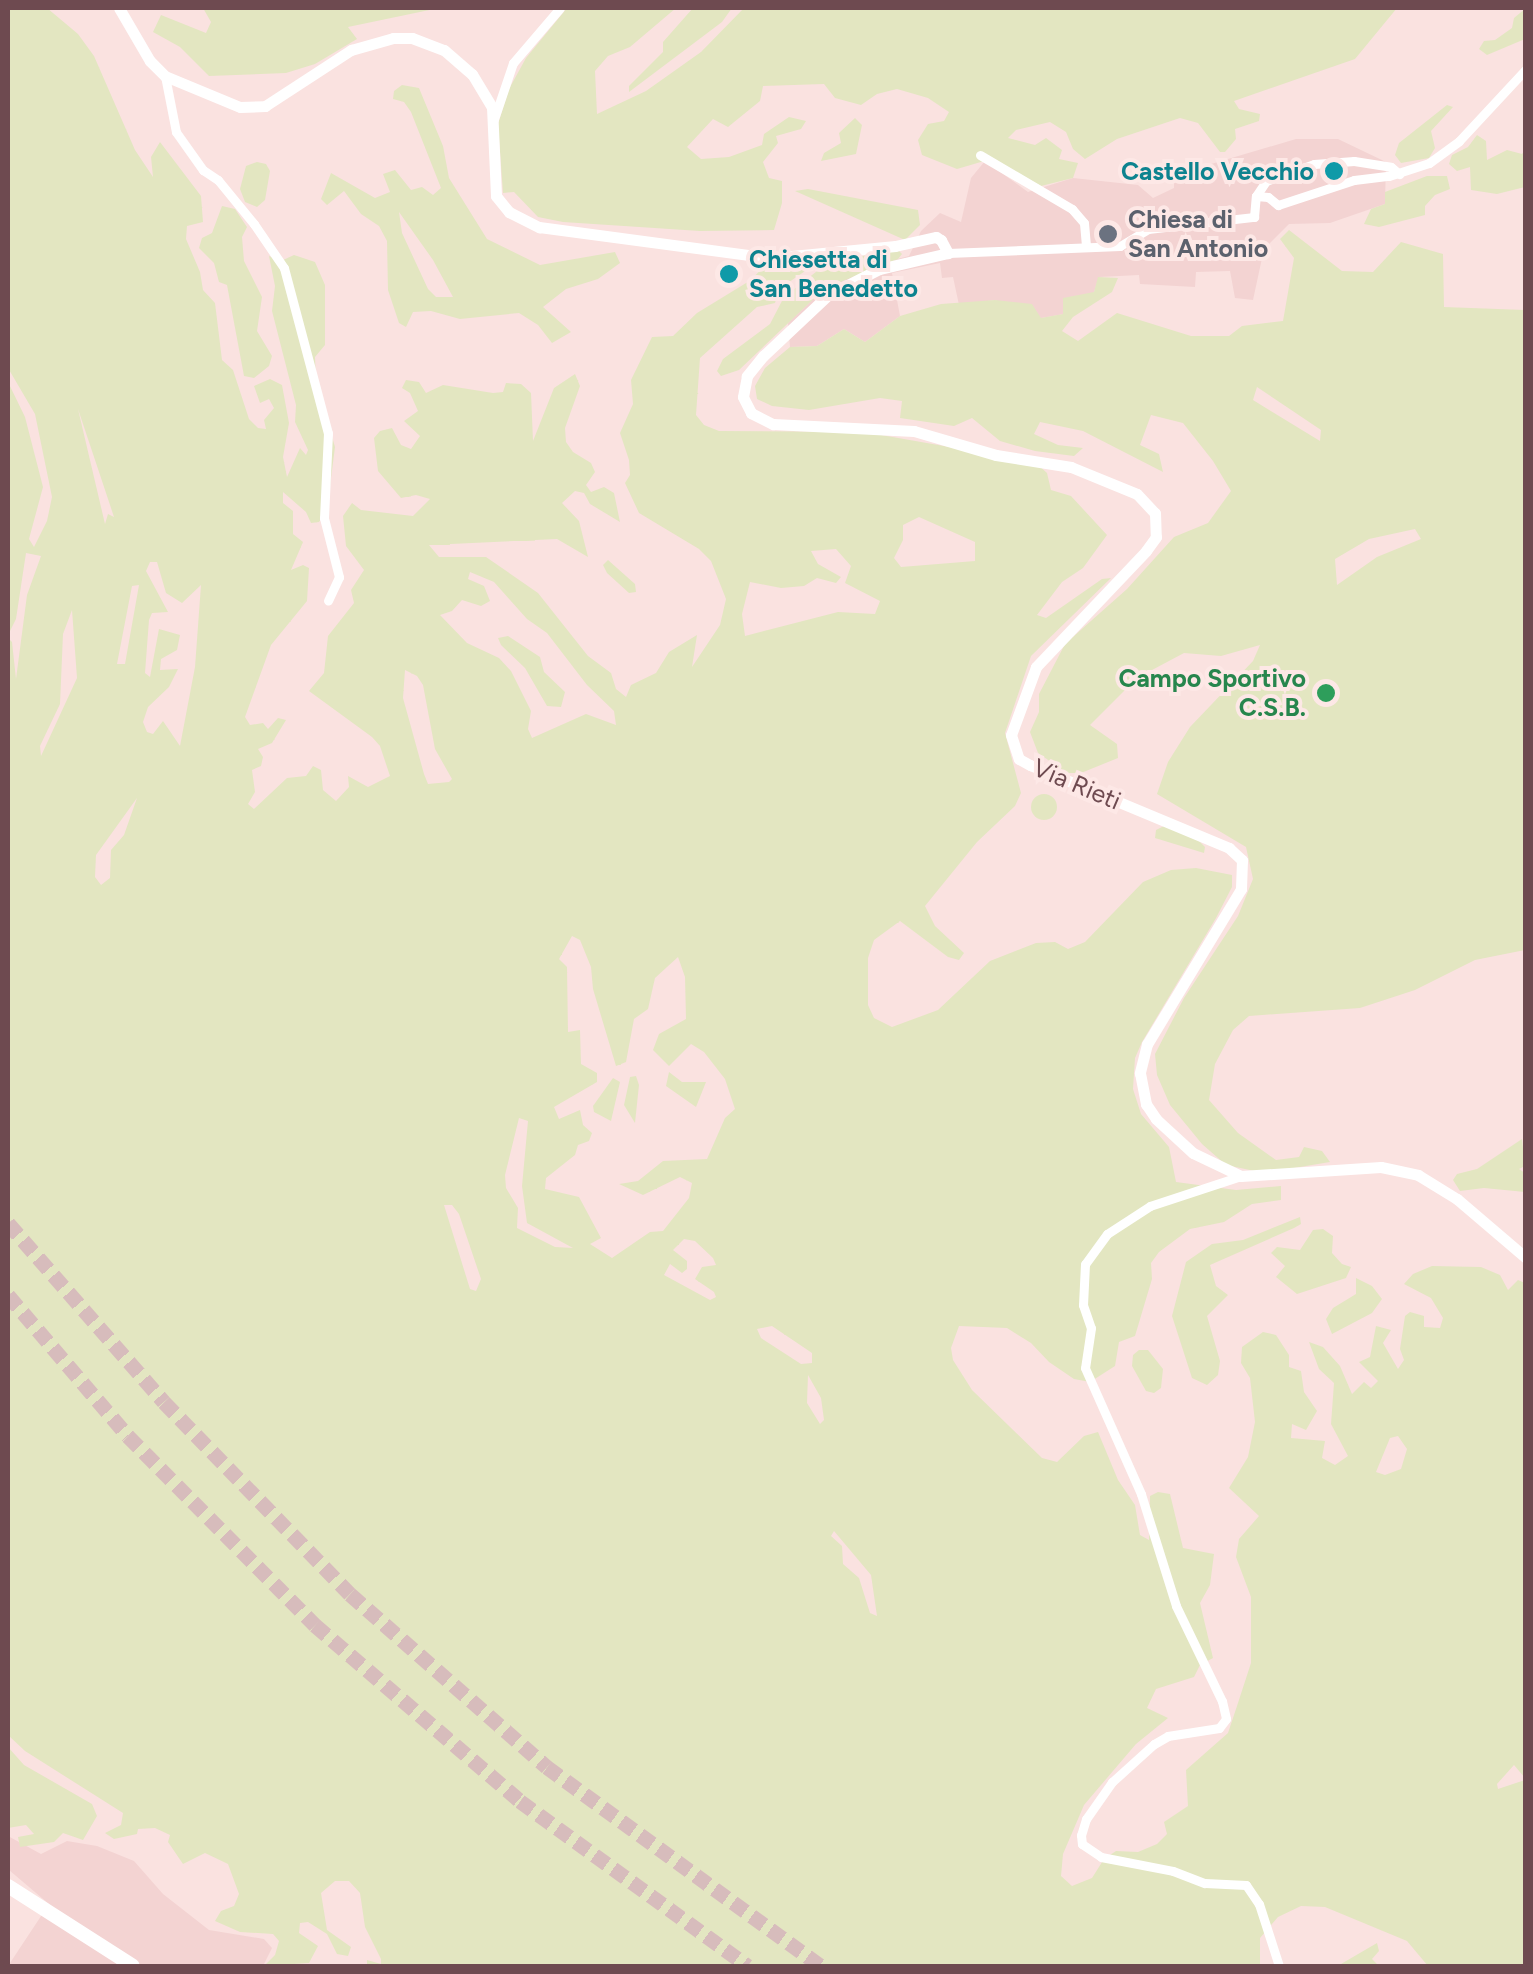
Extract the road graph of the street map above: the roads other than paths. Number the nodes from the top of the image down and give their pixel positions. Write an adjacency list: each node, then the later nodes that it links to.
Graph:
1 (119, 8): 4 (street)
2 (560, 8): 5 (street)
3 (1526, 69): 7 (street)
4 (165, 76): 5 (street); 11 (street)
5 (492, 124): 10 (street)
6 (980, 155): 9 (street)
7 (1399, 174): 8 (street); 8 (street)
8 (1256, 196): 9 (street)
9 (1086, 246): 10 (street)
10 (948, 253): 12 (street, Via Rieti)
11 (328, 601)
12 (1240, 1176): 13 (street, Via Rieti); 16 (street)
13 (1526, 1258)
14 (8, 1886): 15 (main road)
15 (133, 1966)
16 (1279, 1966)

